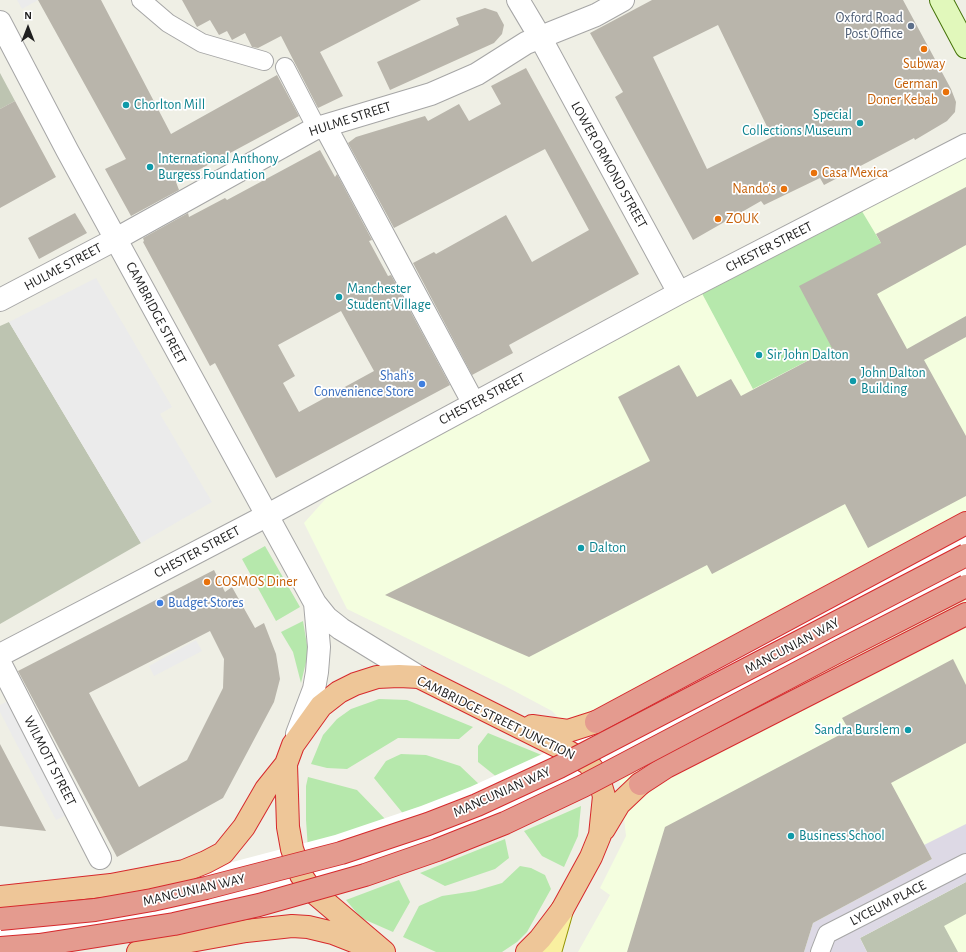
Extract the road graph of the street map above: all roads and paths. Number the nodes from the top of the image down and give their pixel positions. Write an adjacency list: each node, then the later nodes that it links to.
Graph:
1 (141, 0): 8 (street)
2 (518, 0): 6 (street, LOWER ORMOND STREET)
3 (623, 0): 6 (street, HULME STREET)
4 (941, 0): 7 (main road)
5 (0, 22): 12 (street, CAMBRIDGE STREET)
6 (540, 37): 10 (street, HULME STREET); 13 (street, LOWER ORMOND STREET)
7 (966, 47)
8 (264, 61)
9 (285, 66): 10 (street)
10 (319, 123): 12 (street, HULME STREET); 15 (street)
11 (966, 145): 13 (street, CHESTER STREET)
12 (116, 239): 14 (street, HULME STREET); 16 (street, CAMBRIDGE STREET)
13 (679, 293): 15 (street, CHESTER STREET)
14 (0, 300)
15 (474, 404): 16 (street, CHESTER STREET)
16 (266, 516): 20 (street, CAMBRIDGE STREET); 22 (street, CHESTER STREET)
17 (966, 523): 25 (highway)
18 (966, 555): 32 (highway, MANCUNIAN WAY, bridge)
19 (966, 586): 33 (highway, MANCUNIAN WAY, bridge)
20 (315, 603): 24 (street, CAMBRIDGE STREET); 26 (street, CAMBRIDGE STREET)
21 (966, 614): 27 (highway)
22 (0, 655)
23 (0, 663): 28 (street, WILMOTT STREET)
24 (419, 678): 25 (highway, CAMBRIDGE STREET JUNCTION); 26 (highway, CAMBRIDGE STREET JUNCTION)
25 (507, 721): 27 (highway, CAMBRIDGE STREET JUNCTION)
26 (289, 755): 30 (highway, MANCUNIAN WAY); 35 (highway)
27 (600, 835): 31 (highway, CAMBRIDGE STREET JUNCTION)
28 (100, 858)
29 (966, 863): 38 (street, LYCEUM PLACE)
30 (0, 896)
31 (562, 910): 36 (highway, CAMBRIDGE STREET JUNCTION); 37 (main road)
32 (0, 919)
33 (0, 948)
34 (138, 952): 35 (highway)
35 (383, 952)
36 (527, 952)
37 (550, 952)
38 (820, 952)

